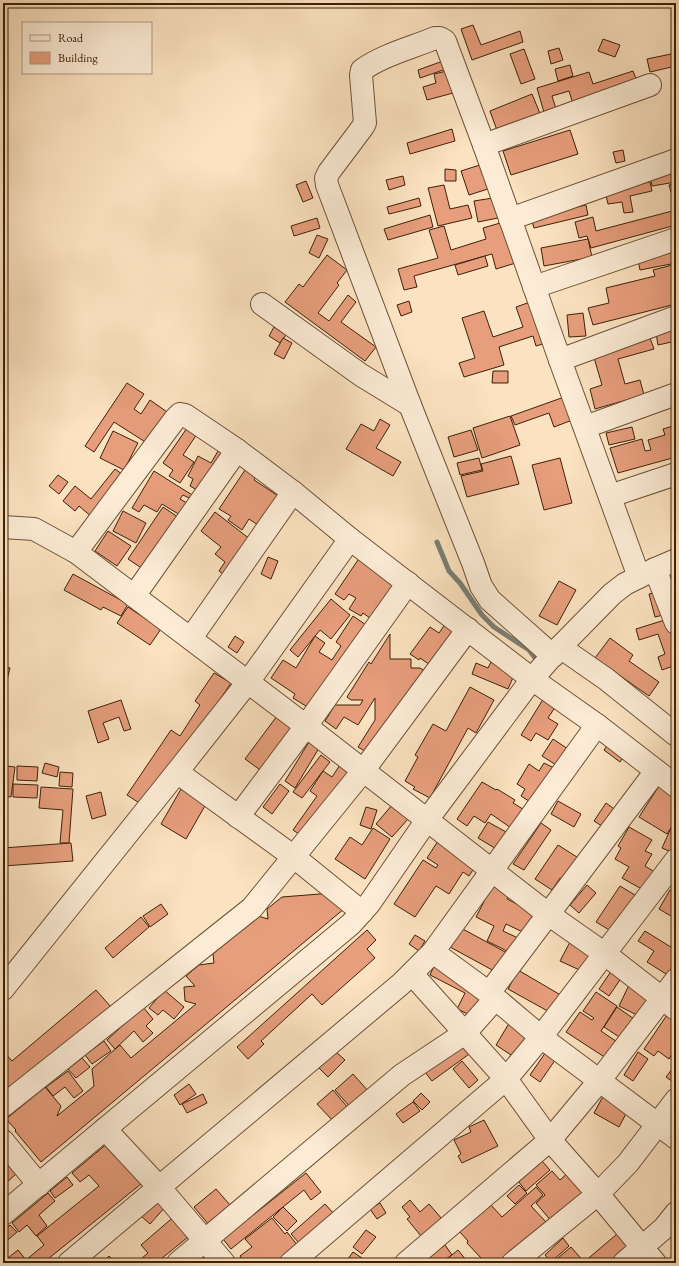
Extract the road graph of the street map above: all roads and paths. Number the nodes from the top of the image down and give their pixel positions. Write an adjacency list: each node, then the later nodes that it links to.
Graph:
1 (650, 85): 2 (street)
2 (484, 145): 4 (street); 11 (street)
3 (676, 160): 4 (street)
4 (510, 220): 6 (street)
5 (676, 239): 6 (street)
6 (534, 287): 9 (street)
7 (262, 304): 11 (street)
8 (676, 317): 9 (street)
9 (560, 360): 12 (street)
10 (676, 394): 12 (street)
11 (410, 405): 27 (street)
12 (585, 426): 16 (street)
13 (237, 450): 15 (street); 19 (street); 23 (street)
14 (676, 474): 16 (street)
15 (293, 492): 18 (street); 26 (street)
16 (610, 496): 21 (street)
17 (3, 527): 19 (street)
18 (350, 539): 22 (street); 29 (street)
19 (76, 552): 23 (street)
20 (676, 560): 21 (street)
21 (647, 573): 24 (street); 27 (street)
22 (408, 583): 25 (street); 31 (street)
23 (134, 596): 26 (street)
24 (676, 623)
25 (468, 629): 28 (street); 33 (street)
26 (190, 638): 29 (street)
27 (557, 652): 28 (street); 32 (street)
28 (532, 679): 30 (street); 38 (street)
29 (248, 682): 31 (street); 35 (street)
30 (598, 725): 34 (street); 41 (street)
31 (306, 726): 33 (street); 37 (street)
32 (676, 735)
33 (363, 771): 38 (street); 39 (street)
34 (656, 771): 36 (street); 43 (street)
35 (177, 772): 37 (street); 48 (street)
36 (676, 786)
37 (238, 817): 39 (street)
38 (427, 820): 41 (street); 42 (street)
39 (294, 857): 42 (street); 56 (street)
40 (676, 860): 45 (street)
41 (492, 870): 43 (street); 44 (street)
42 (362, 912): 58 (street)
43 (548, 914): 45 (street); 49 (street)
44 (433, 952): 46 (street); 49 (street)
45 (605, 954): 50 (street); 52 (street)
46 (412, 974): 51 (street); 63 (street)
47 (676, 980): 50 (street)
48 (3, 989)
49 (492, 996): 51 (street); 52 (street)
50 (669, 1004): 54 (street)
51 (465, 1032): 53 (street); 67 (street)
52 (541, 1037): 53 (street); 54 (street)
53 (506, 1079): 60 (street); 72 (street)
54 (600, 1080): 57 (street); 60 (street)
55 (676, 1100): 57 (street)
56 (3, 1106)
57 (657, 1124): 59 (street); 64 (street)
58 (105, 1129): 62 (street); 63 (street)
59 (676, 1138)
60 (550, 1140): 64 (street); 73 (street)
61 (3, 1141): 62 (street)
62 (39, 1185): 66 (street)
63 (159, 1187): 67 (street); 69 (street)
64 (598, 1194): 68 (street); 74 (street)
65 (676, 1212): 68 (street)
66 (3, 1214)
67 (204, 1241): 70 (street); 71 (street)
68 (649, 1255): 75 (street)
69 (69, 1263)
70 (178, 1263)
71 (224, 1263)
72 (291, 1263)
73 (406, 1263)
74 (513, 1263)
75 (624, 1263)

